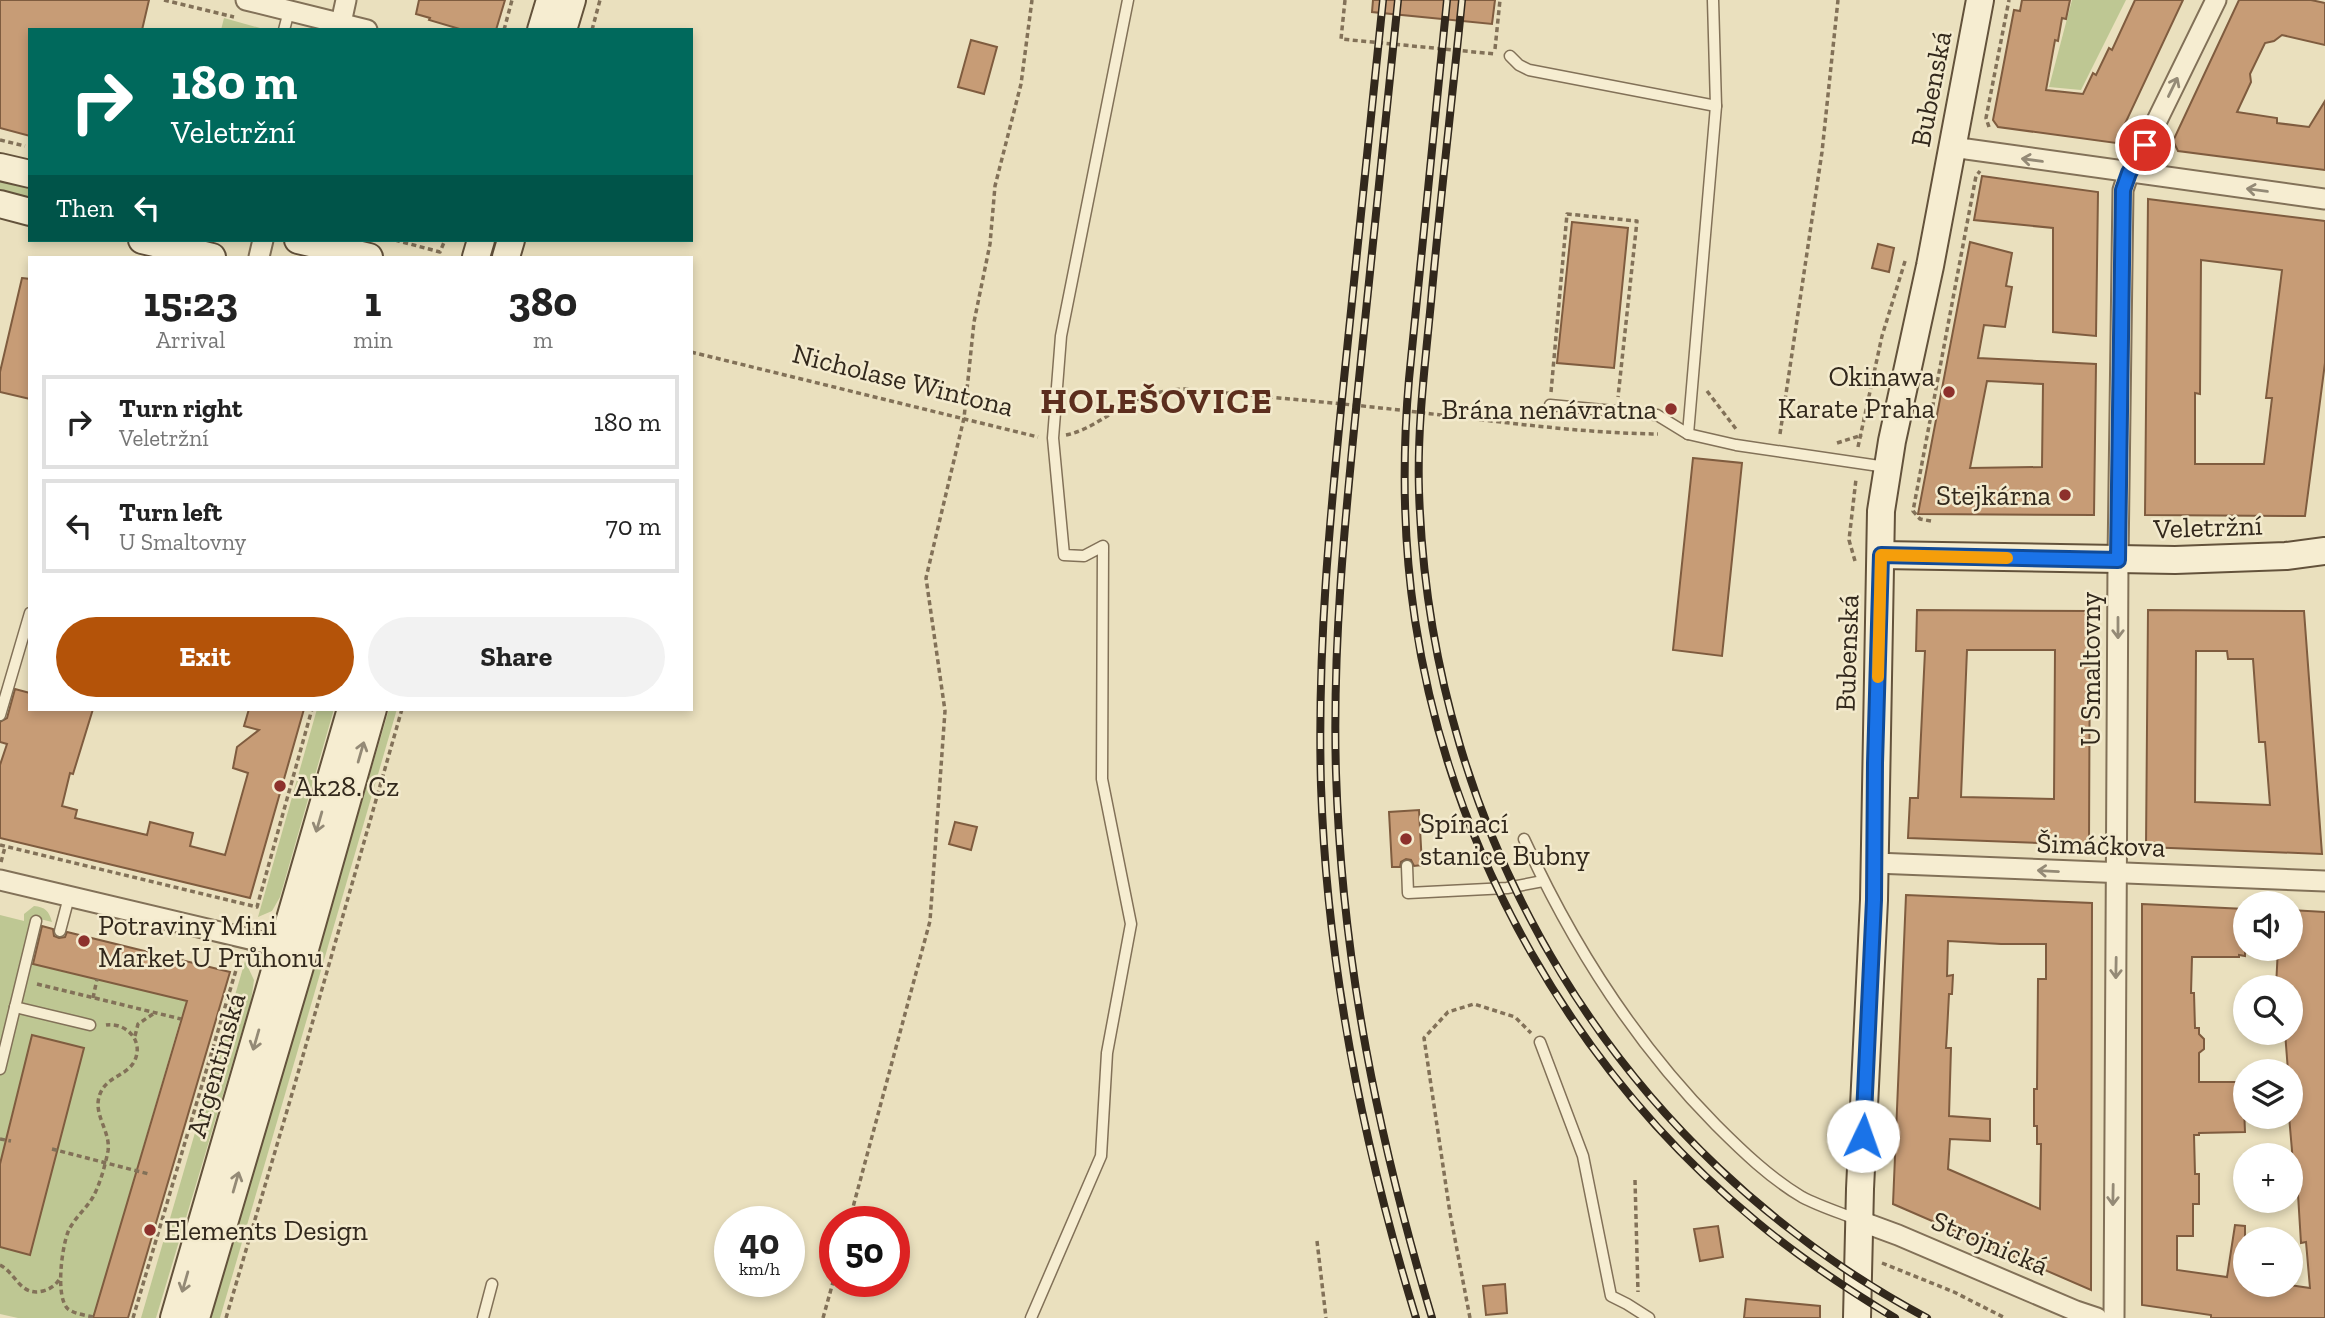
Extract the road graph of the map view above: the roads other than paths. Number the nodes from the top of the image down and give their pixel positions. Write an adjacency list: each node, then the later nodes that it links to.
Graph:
1 (346, 0): 10 (street)
2 (550, 0): 12 (main road)
3 (572, 0): 13 (main road)
4 (1128, 0): 57 (lane)
5 (1713, 0): 15 (lane)
6 (1980, 0): 16 (main road, Bubenská)
7 (2216, 0): 18 (street, U Smaltovny, one-way to 7)
8 (245, 10): 9 (street)
9 (286, 20): 10 (street)
10 (341, 23): 11 (street)
11 (360, 28)
12 (542, 28)
13 (564, 28)
14 (1510, 56): 15 (lane)
15 (1716, 106): 28 (lane)
16 (1952, 148): 18 (street, one-way to 16); 29 (main road, Bubenská)
17 (0, 167): 19 (main road)
18 (2129, 173): 20 (street, one-way to 18); 32 (street, U Smaltovny)
19 (28, 174)
20 (2325, 199)
21 (0, 204): 22 (main road)
22 (28, 211)
23 (150, 242): 25 (main road)
24 (306, 242): 26 (main road)
25 (208, 256)
26 (365, 256)
27 (1550, 405): 28 (lane)
28 (1688, 434): 29 (lane)
29 (1887, 467): 31 (main road, Bubenská)
30 (2325, 551): 32 (main road, Veletržní)
31 (1881, 555): 32 (main road, Veletržní); 38 (main road, Bubenská)
32 (2118, 560): 40 (street, U Smaltovny, one-way to 40)
33 (28, 620): 36 (lane)
34 (350, 711): 47 (main road, Argentinská, one-way to 47)
35 (372, 711): 55 (main road, Argentinská, one-way to 35)
36 (0, 715)
37 (1524, 839): 42 (lane)
38 (1875, 863): 40 (street, Šimáčkova, one-way to 38); 52 (main road, Bubenská)
39 (1407, 866): 42 (lane)
40 (2117, 874): 43 (street, Šimáčkova); 61 (street, U Smaltovny, one-way to 61)
41 (0, 880): 44 (street)
42 (1543, 881): 52 (lane)
43 (2325, 881)
44 (69, 897): 46 (lane); 47 (street)
45 (36, 921): 48 (lane)
46 (60, 931)
47 (284, 947): 54 (main road, Argentinská, one-way to 54)
48 (15, 1007): 49 (lane); 51 (lane)
49 (90, 1025)
50 (1539, 1042): 58 (lane)
51 (0, 1069)
52 (1860, 1221): 59 (main road, Bubenská); 60 (street, Strojnická)
53 (492, 1284): 56 (lane)
54 (174, 1318)
55 (196, 1318)
56 (483, 1318)
57 (1031, 1318)
58 (1649, 1318)
59 (1857, 1318)
60 (2097, 1318)
61 (2113, 1318)

